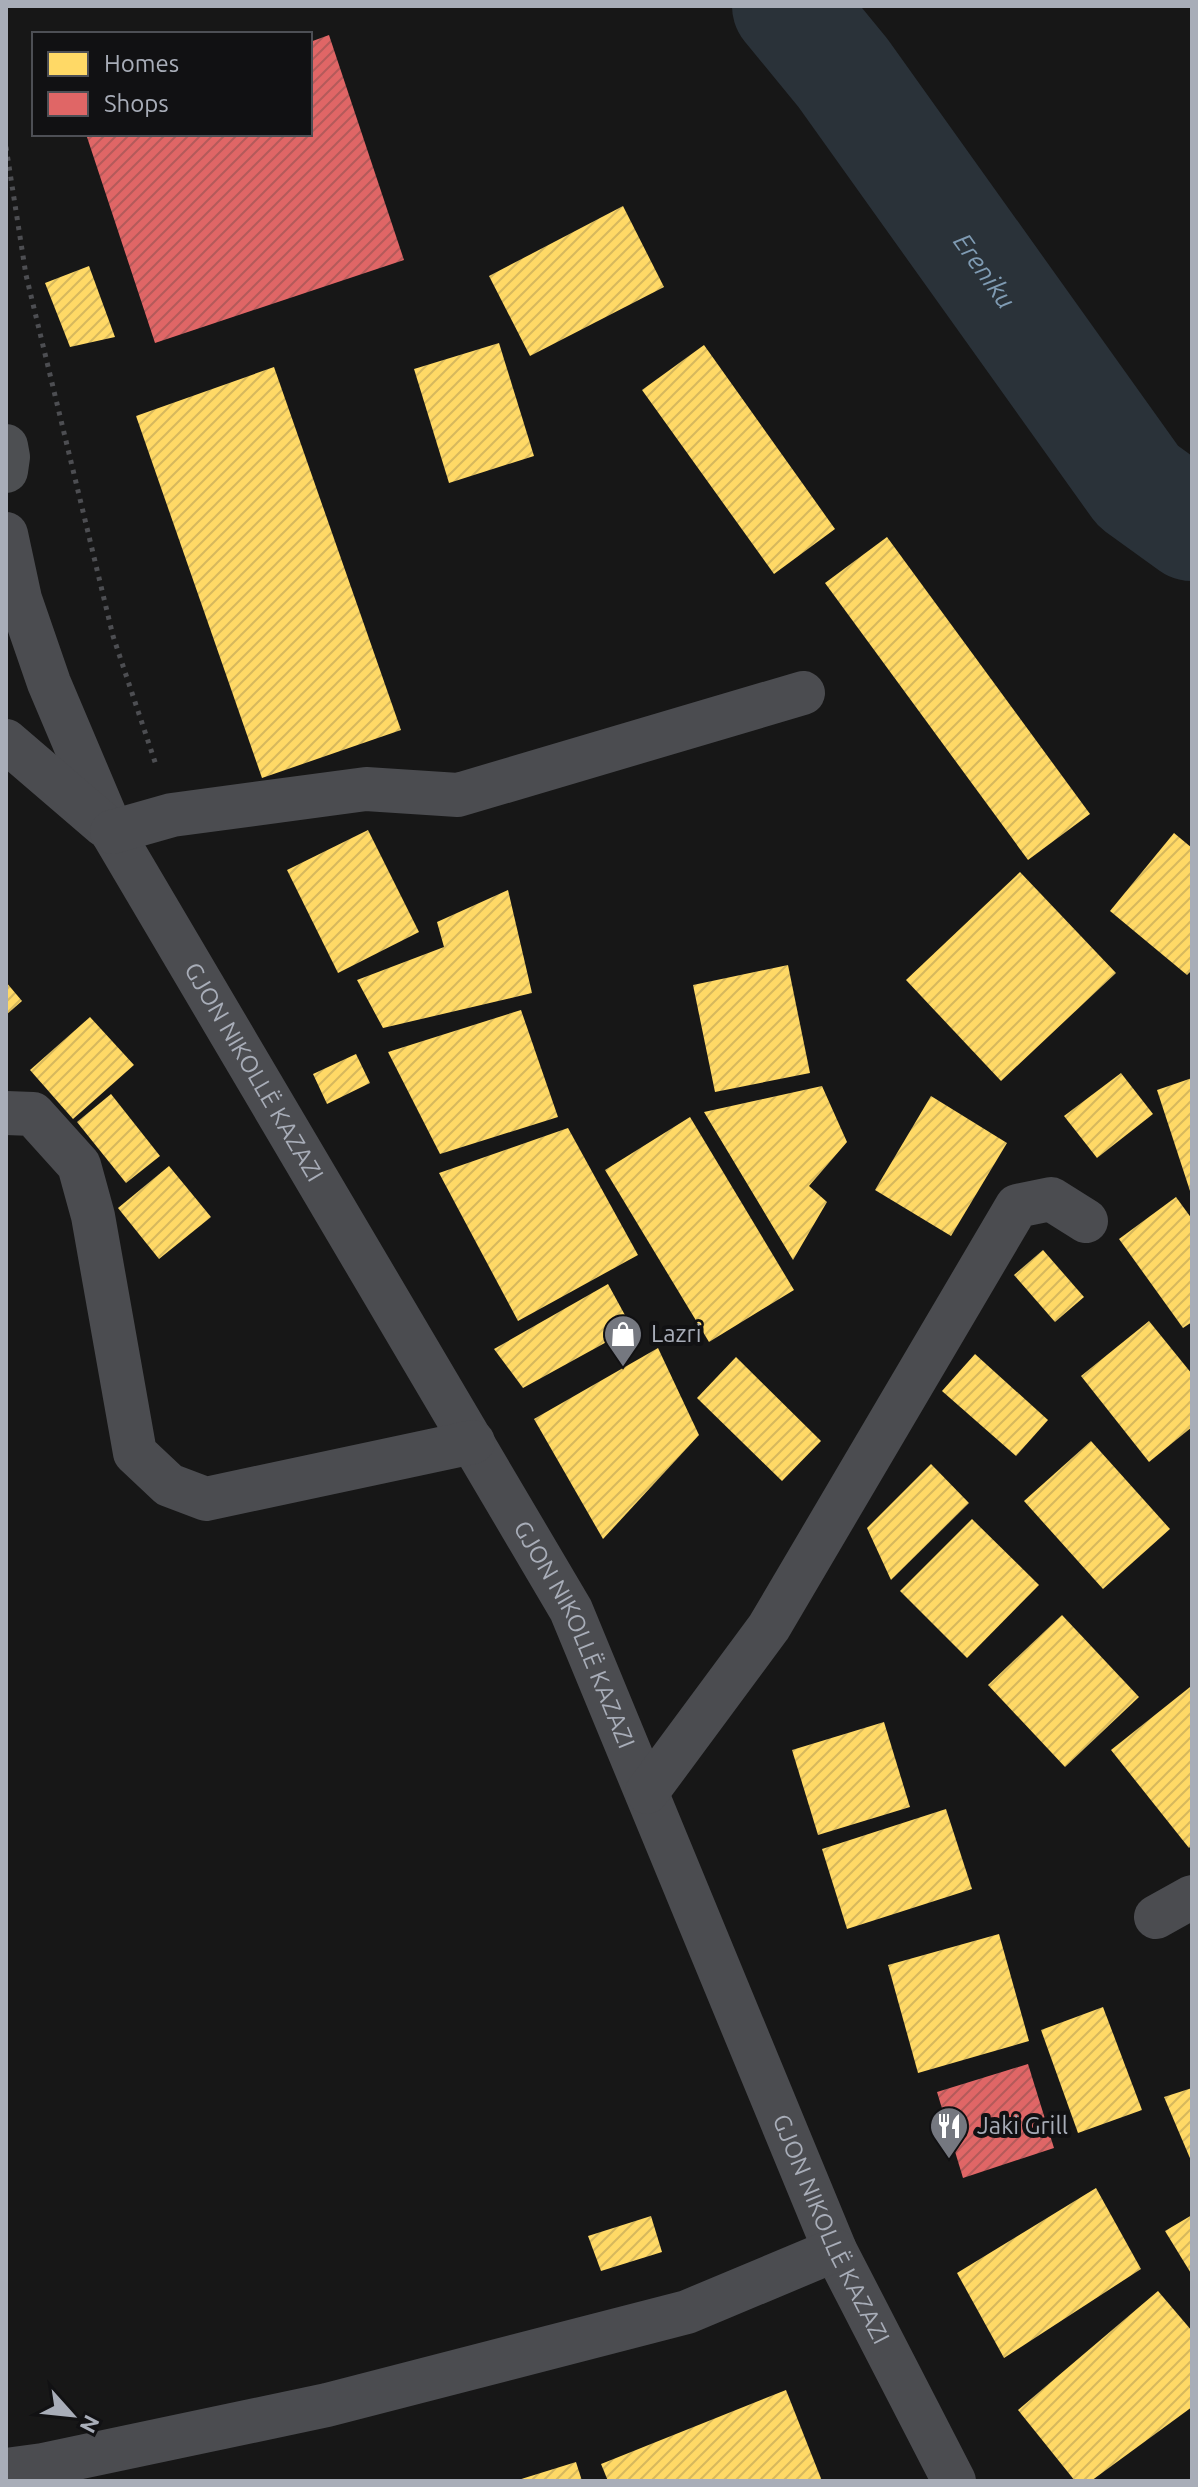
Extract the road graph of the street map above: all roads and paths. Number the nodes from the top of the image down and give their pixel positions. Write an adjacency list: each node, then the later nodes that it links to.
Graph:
1 (6, 147): 7 (path)
2 (6, 446): 3 (main road)
3 (6, 471)
4 (6, 534): 8 (street, GJON NIKOLLË KAZAZI)
5 (803, 693): 7 (street)
6 (6, 741): 8 (street, GJON NIKOLLË KAZAZI)
7 (172, 815): 8 (street)
8 (112, 832): 11 (street, GJON NIKOLLË KAZAZI)
9 (6, 1113): 11 (street)
10 (1086, 1221): 12 (street)
11 (473, 1442): 12 (street, GJON NIKOLLË KAZAZI)
12 (647, 1792): 13 (street, GJON NIKOLLË KAZAZI)
13 (835, 2250): 14 (street); 15 (street, GJON NIKOLLË KAZAZI)
14 (6, 2470)
15 (954, 2481)

